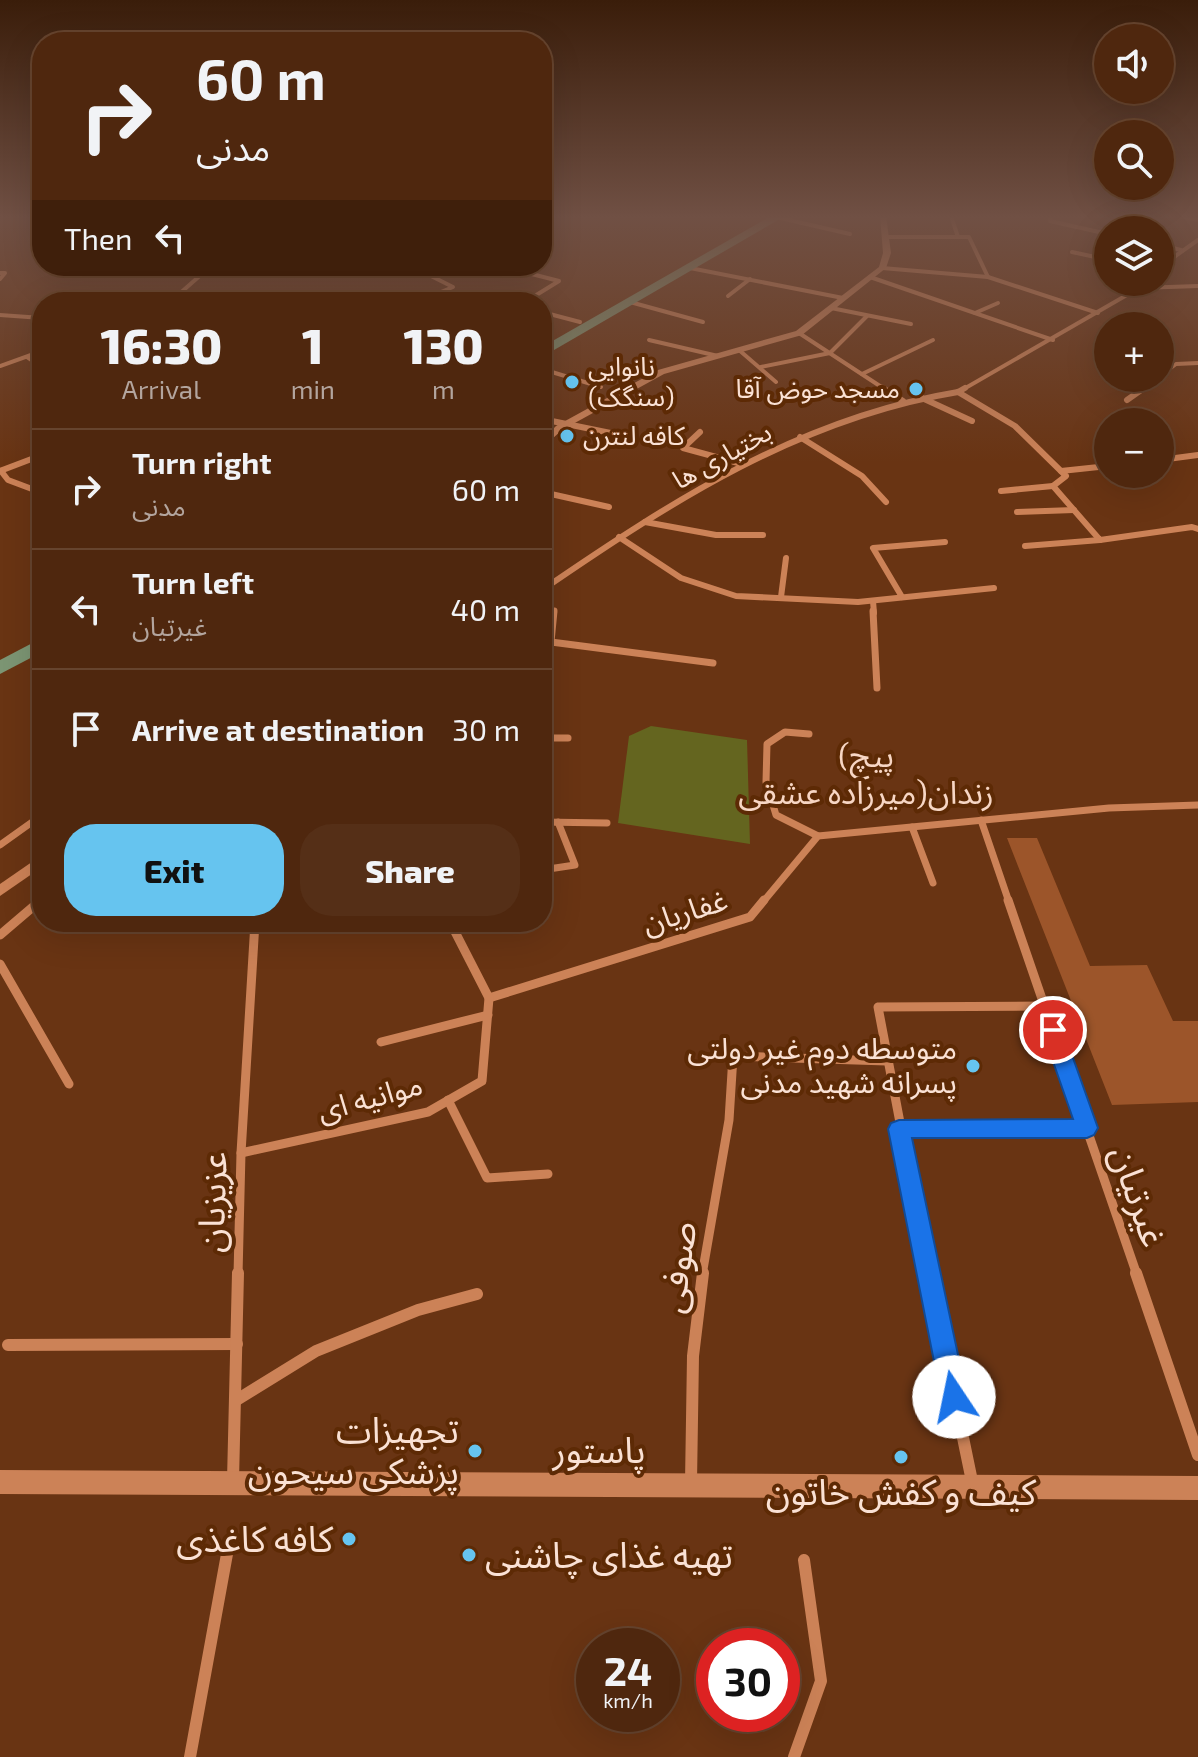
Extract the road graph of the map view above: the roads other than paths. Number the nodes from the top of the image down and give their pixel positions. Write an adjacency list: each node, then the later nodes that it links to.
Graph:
1 (624, 298): 18 (main road)
2 (637, 298): 7 (main road)
3 (843, 298): 9 (street)
4 (931, 298): 12 (street)
5 (1052, 298): 10 (street)
6 (1121, 298): 11 (street, بختیاری ها)
7 (630, 302): 19 (street); 26 (main road)
8 (998, 303): 12 (street)
9 (831, 308): 16 (street); 21 (street)
10 (1095, 312)
11 (1100, 312)
12 (975, 313): 25 (street)
13 (0, 315): 17 (street)
14 (552, 315): 18 (street)
15 (1094, 315): 25 (street, بختیاری ها)
16 (867, 316): 20 (street); 28 (street)
17 (32, 317)
18 (580, 322): 22 (main road)
19 (703, 322)
20 (911, 324)
21 (799, 333): 27 (street); 28 (street)
22 (552, 338)
23 (649, 340): 30 (street)
24 (933, 340): 38 (street)
25 (1053, 340): 41 (street, بختیاری ها)
26 (552, 347)
27 (739, 350): 30 (street); 36 (street)
28 (830, 353): 36 (street); 38 (street)
29 (32, 355): 31 (street)
30 (718, 356): 48 (street)
31 (27, 357): 32 (street); 34 (street)
32 (32, 360)
33 (1198, 363): 35 (street)
34 (0, 366)
35 (1174, 366)
36 (761, 367): 39 (street)
37 (552, 372): 40 (street)
38 (862, 374): 45 (street)
39 (776, 382)
40 (601, 387)
41 (958, 392): 43 (street, بختیاری ها); 59 (street)
42 (1138, 392): 44 (street)
43 (921, 398): 45 (street, بختیاری ها); 47 (street)
44 (1127, 400)
45 (903, 401): 51 (street, بختیاری ها)
46 (552, 421): 48 (street)
47 (972, 421)
48 (566, 424): 50 (street); 52 (street)
49 (700, 432): 56 (street)
50 (552, 436)
51 (800, 437): 56 (street, بختیاری ها); 64 (street)
52 (635, 438)
53 (1198, 455): 54 (street)
54 (1174, 458)
55 (32, 459): 58 (street)
56 (742, 464): 68 (street, بختیاری ها)
57 (1094, 467): 59 (street)
58 (0, 471): 61 (street)
59 (1061, 471): 60 (street)
60 (1053, 486): 62 (street); 66 (street)
61 (32, 489)
62 (1001, 491)
63 (552, 494): 65 (street)
64 (886, 502)
65 (609, 507)
66 (1074, 510): 67 (street); 72 (street)
67 (1017, 512)
68 (645, 522): 70 (street); 71 (street, بختیاری ها)
69 (1198, 529): 72 (street)
70 (763, 535)
71 (619, 537): 76 (street, بختیاری ها); 78 (street)
72 (1100, 540): 74 (street)
73 (945, 542): 79 (street)
74 (1025, 546)
75 (786, 558): 78 (street)
76 (552, 583)
77 (994, 588): 79 (street)
78 (781, 597): 80 (street)
79 (902, 597): 80 (street)
80 (873, 601): 89 (street)
81 (552, 610): 82 (street)
82 (552, 632)
83 (32, 637): 86 (main road)
84 (552, 642): 87 (street)
85 (32, 650): 88 (main road)
86 (0, 655)
87 (713, 663)
88 (0, 668)
89 (877, 688)
90 (809, 734): 100 (street)
91 (552, 738): 92 (street)
92 (568, 738)
93 (1198, 805): 94 (street)
94 (981, 820): 99 (street); 112 (street, غیرتیان)
95 (32, 822): 101 (street)
96 (552, 822): 97 (street)
97 (558, 822): 98 (street); 102 (street)
98 (607, 823)
99 (912, 827): 100 (street); 104 (street)
100 (818, 836): 111 (street, غفاریان)
101 (0, 845)
102 (552, 868)
103 (32, 870): 105 (street)
104 (933, 883)
105 (0, 891)
106 (32, 908): 109 (street)
107 (254, 932): 120 (street, عزیزیان)
108 (455, 932): 111 (street)
109 (0, 935)
110 (0, 964): 116 (street)
111 (489, 998): 113 (street, موانیه ای)
112 (1044, 1006): 115 (street); 118 (street, غیرتیان)
113 (488, 1015): 114 (street); 117 (street, موانیه ای)
114 (381, 1042)
115 (887, 1061): 119 (street); 129 (street, صوفی)
116 (69, 1084)
117 (448, 1100): 120 (street, موانیه ای); 121 (street)
118 (1087, 1128): 119 (street); 126 (street, غیرتیان)
119 (899, 1129): 130 (street)
120 (241, 1153): 123 (street, عزیزیان)
121 (548, 1174)
122 (477, 1294): 125 (street)
123 (237, 1344): 124 (street); 125 (street, عزیزیان)
124 (8, 1345)
125 (235, 1401): 128 (street, عزیزیان)
126 (1198, 1455)
127 (0, 1482): 128 (main road, پاستور)
128 (233, 1484): 129 (main road, پاستور)
129 (691, 1486): 130 (main road, پاستور)
130 (973, 1487): 131 (main road, پاستور)
131 (1198, 1488)
132 (227, 1554): 134 (street)
133 (804, 1560): 135 (street)
134 (190, 1757)
135 (794, 1757)

